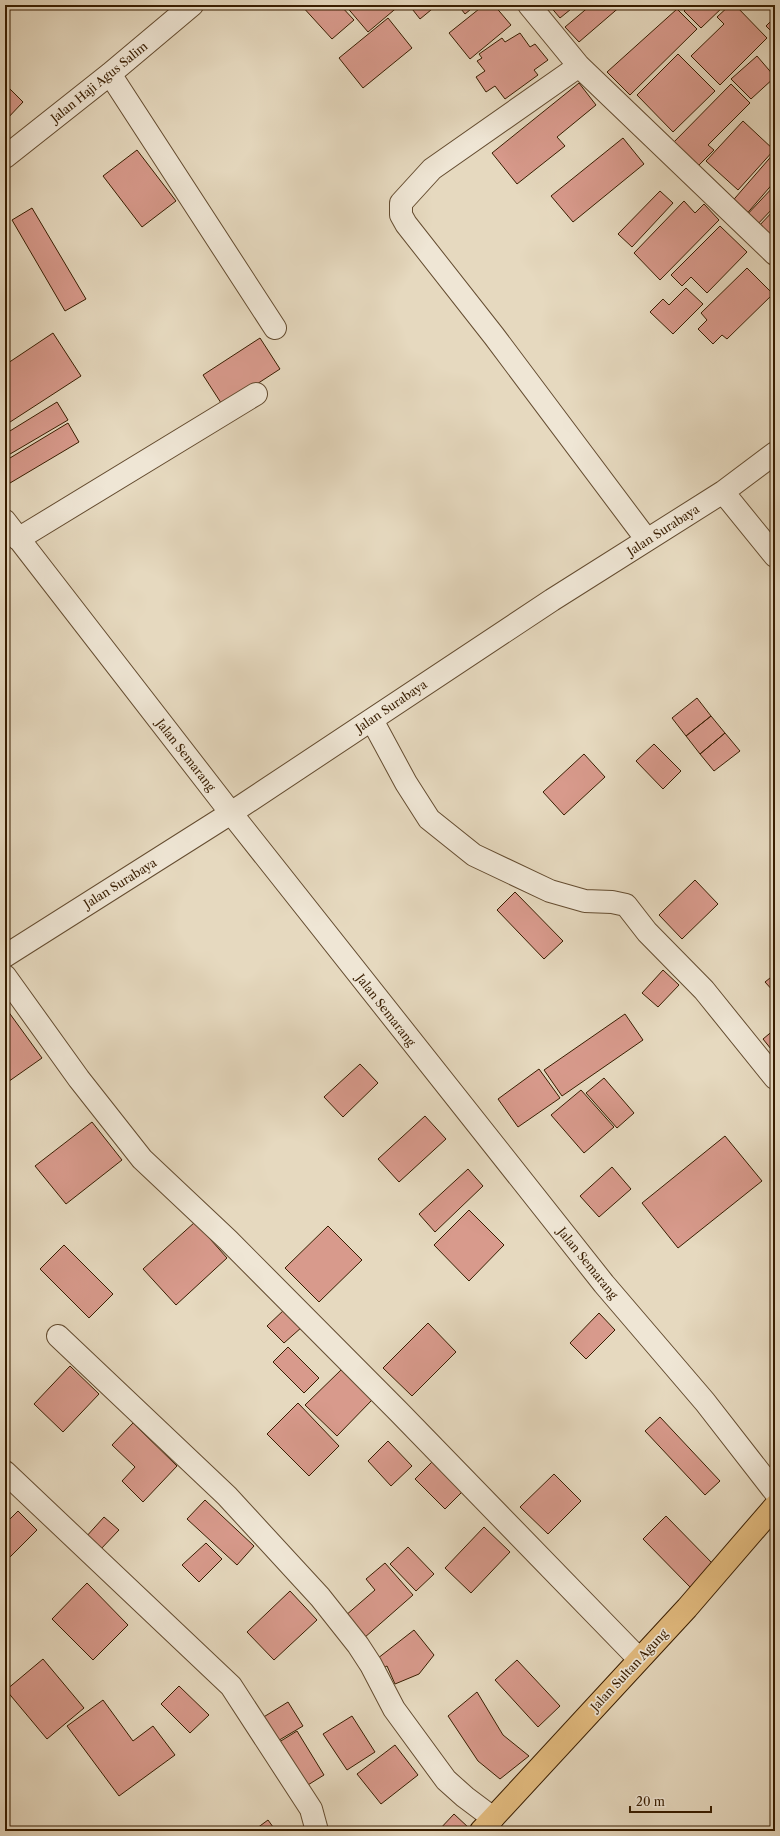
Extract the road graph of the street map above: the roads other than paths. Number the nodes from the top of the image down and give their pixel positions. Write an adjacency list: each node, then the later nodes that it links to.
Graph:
1 (192, 5): 4 (street, Jalan Haji Agus Salim)
2 (529, 5): 3 (street)
3 (579, 66): 6 (street); 13 (street)
4 (110, 74): 5 (street, Jalan Haji Agus Salim); 7 (street)
5 (5, 157)
6 (775, 254)
7 (275, 328)
8 (256, 394): 12 (street)
9 (775, 453): 10 (street, Jalan Surabaya)
10 (723, 492): 13 (street, Jalan Surabaya); 14 (street)
11 (5, 521): 12 (street, Jalan Semarang)
12 (18, 539): 16 (street, Jalan Semarang)
13 (647, 540): 15 (street, Jalan Surabaya)
14 (775, 556)
15 (372, 720): 16 (street, Jalan Surabaya); 19 (street)
16 (231, 813): 17 (street, Jalan Surabaya); 22 (street, Jalan Semarang)
17 (5, 956)
18 (5, 976): 24 (street)
19 (775, 1078)
20 (58, 1336): 25 (street)
21 (5, 1472): 26 (street)
22 (775, 1492)
23 (775, 1506): 24 (main road, Jalan Sultan Agung)
24 (639, 1659): 25 (main road, Jalan Sultan Agung)
25 (487, 1824)
26 (317, 1831)

